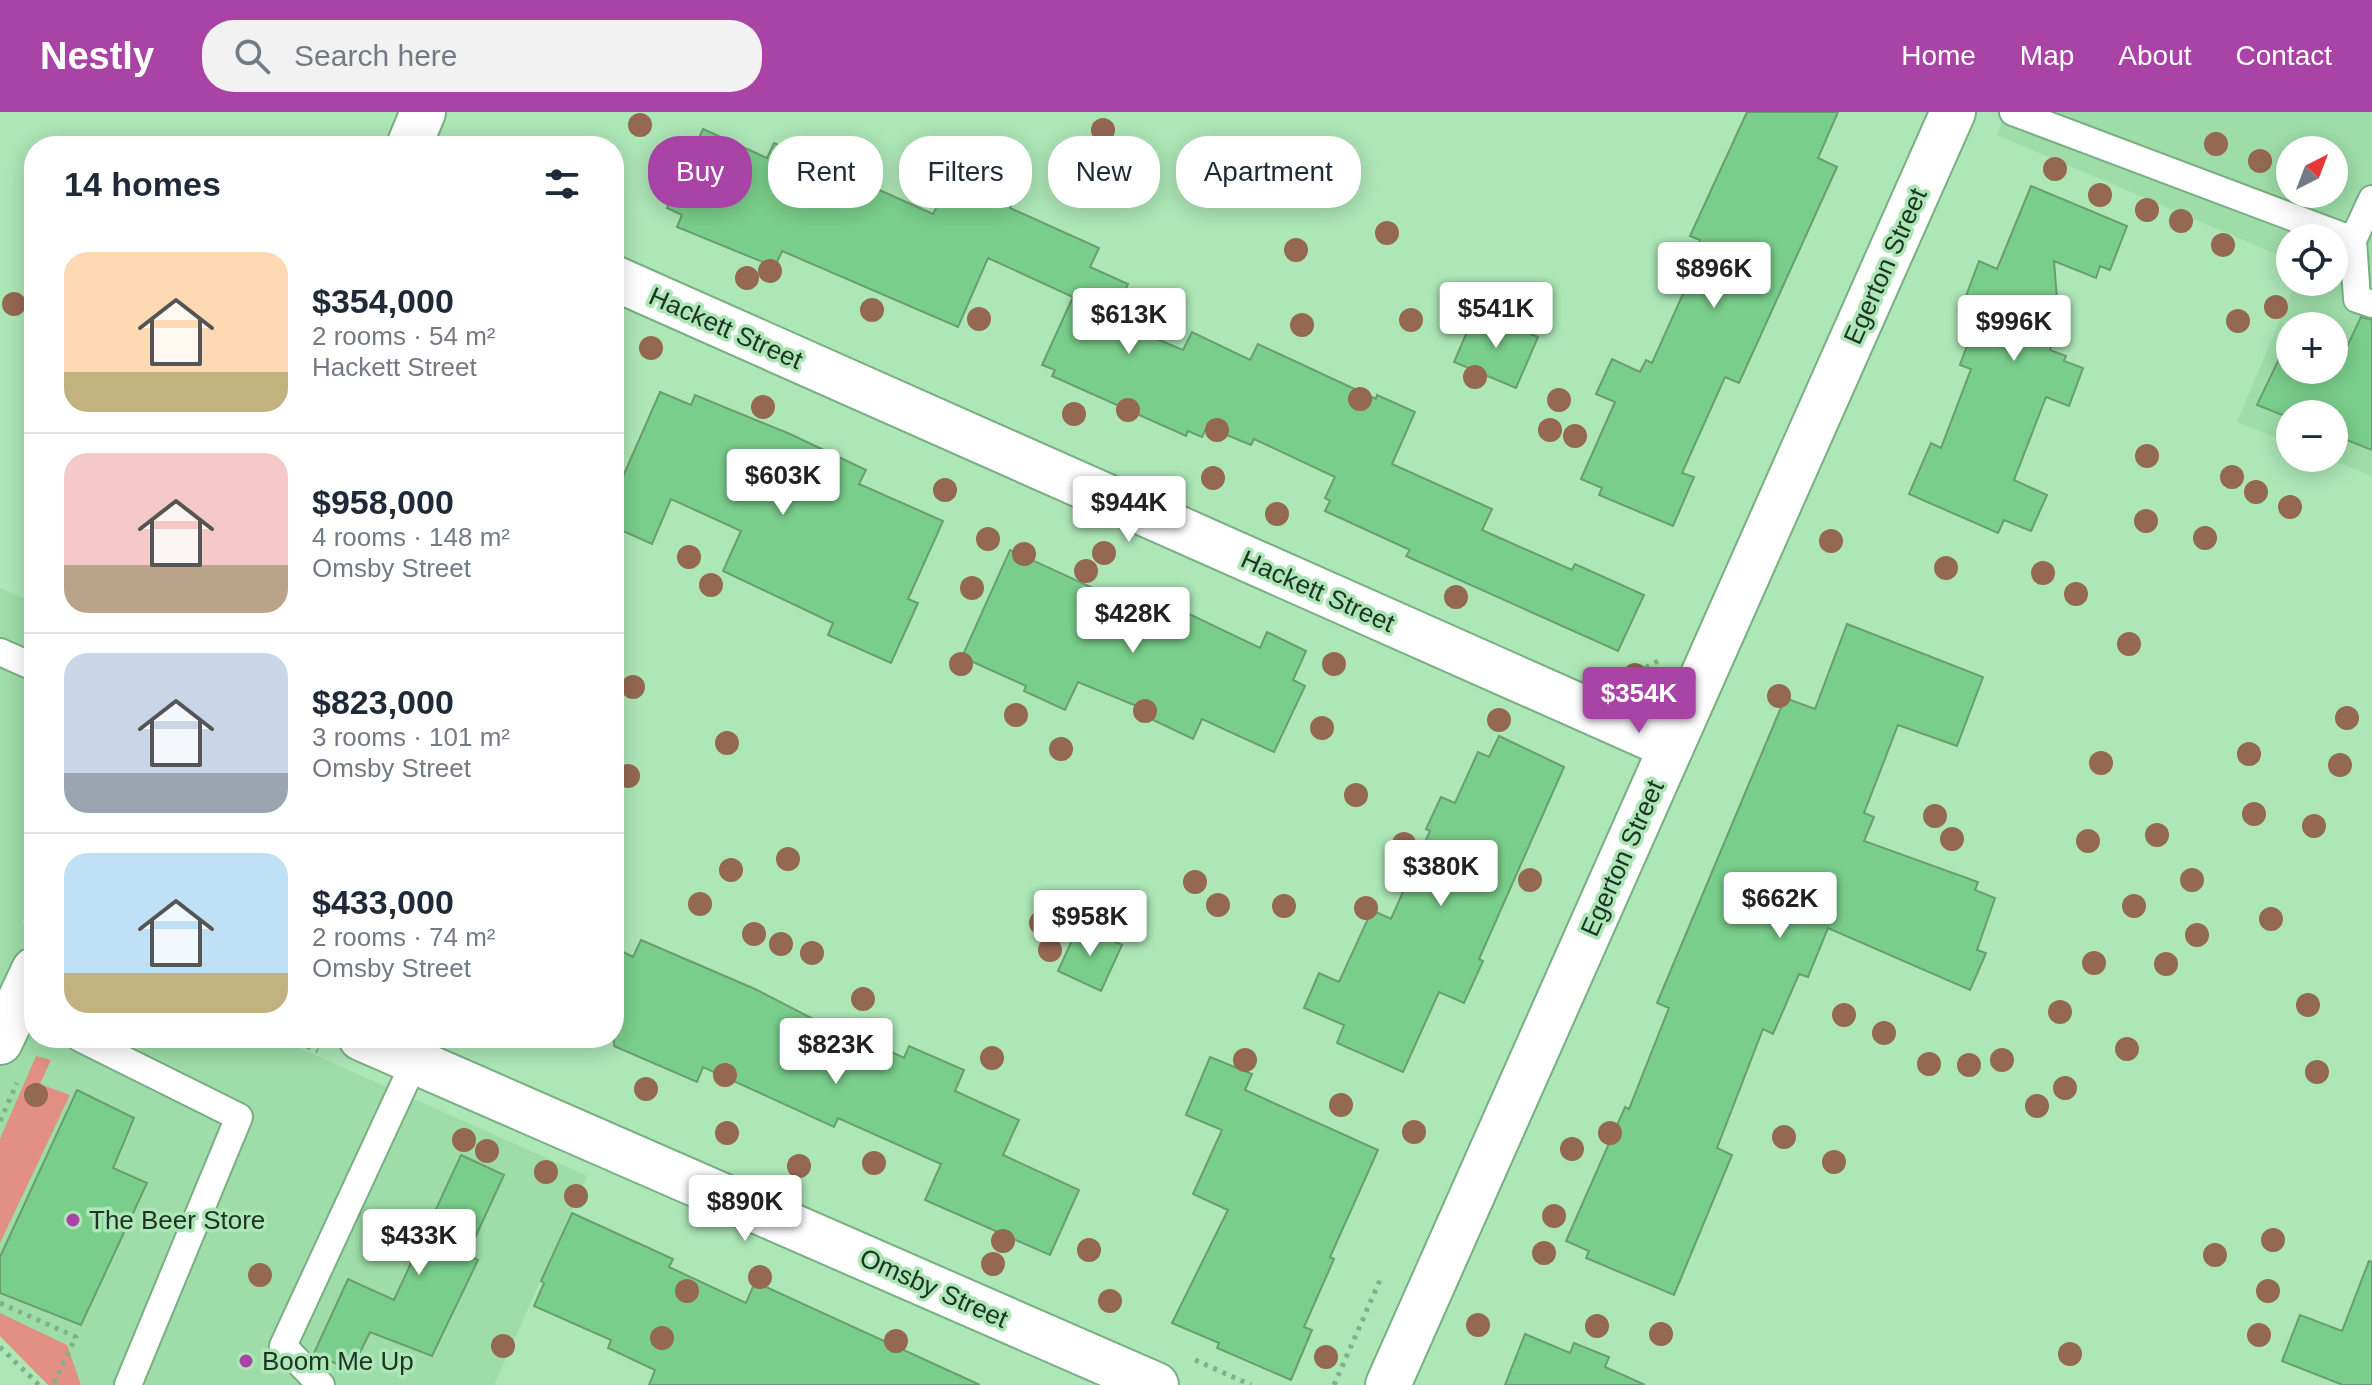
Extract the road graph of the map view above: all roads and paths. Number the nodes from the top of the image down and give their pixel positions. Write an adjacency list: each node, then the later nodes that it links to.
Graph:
1 (423, 112): 4 (street)
2 (1953, 112): 13 (street, Egerton Street)
3 (2013, 112): 6 (lane)
4 (413, 136)
5 (2372, 199): 6 (lane)
6 (2353, 240): 8 (lane)
7 (624, 282): 13 (street, Hackett Street)
8 (2372, 304)
9 (1664, 647): 12 (path)
10 (0, 652): 11 (lane)
11 (24, 663)
12 (1616, 680)
13 (1671, 747): 26 (street, Egerton Street)
14 (100, 1048): 22 (lane)
15 (384, 1048): 16 (street, Omsby Street)
16 (415, 1061): 23 (lane); 24 (street, Omsby Street)
17 (1385, 1270): 25 (path)
18 (0, 1303): 21 (path)
19 (0, 1347): 20 (path)
20 (39, 1385)
21 (53, 1385)
22 (128, 1385)
23 (321, 1385)
24 (1156, 1385)
25 (1334, 1385)
26 (1388, 1385)

